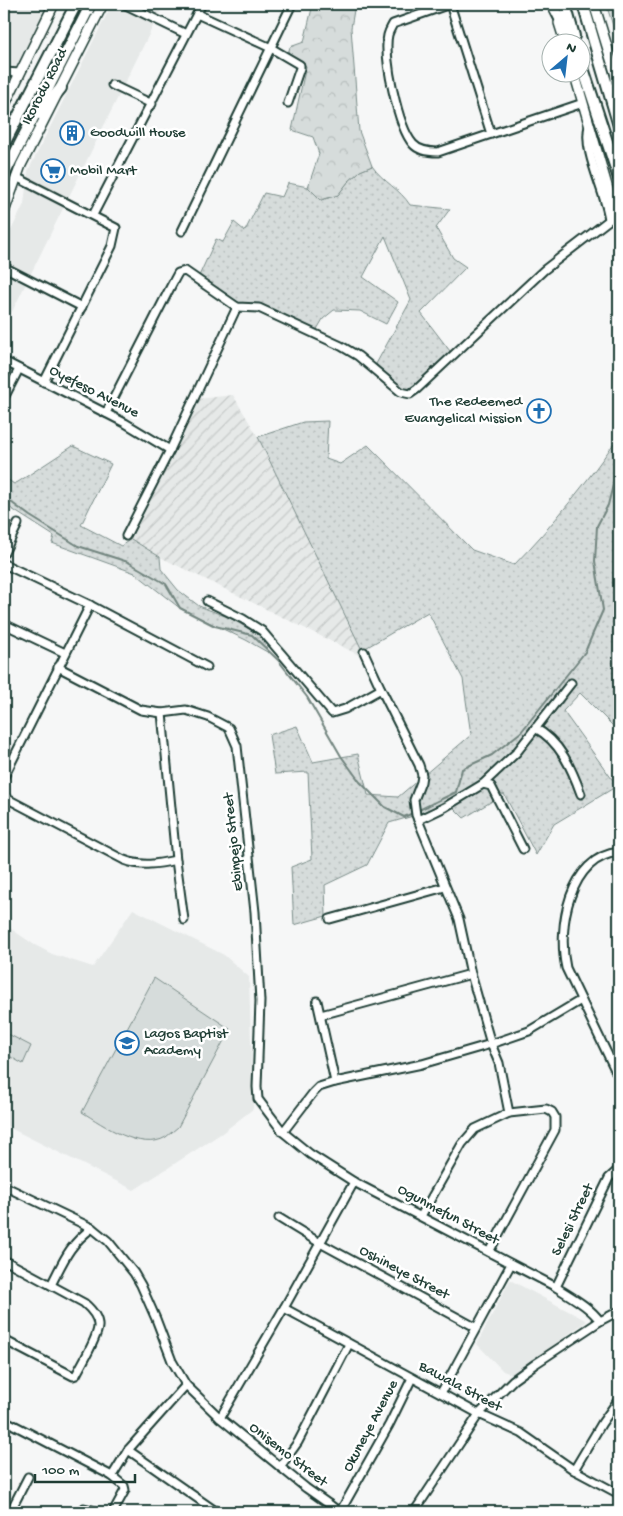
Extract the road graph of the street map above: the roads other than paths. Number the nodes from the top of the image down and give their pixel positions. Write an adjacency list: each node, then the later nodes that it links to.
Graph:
1 (54, 4): 20 (main road, Ikorodu Road)
2 (76, 4): 37 (highway, Ikorodu Road)
3 (91, 4): 35 (highway, Ikorodu Road)
4 (103, 4): 26 (main road, Ikorodu Road)
5 (124, 4): 17 (street)
6 (202, 4): 12 (street)
7 (292, 4): 18 (street)
8 (450, 4): 36 (street); 36 (street)
9 (559, 4): 13 (highway); 14 (main road); 16 (highway)
10 (583, 4): 21 (highway)
11 (594, 4): 21 (main road)
12 (197, 14): 17 (street); 18 (street)
13 (566, 29): 15 (highway)
14 (564, 32)
15 (567, 32)
16 (572, 32)
17 (186, 34): 30 (street)
18 (271, 48): 28 (street); 44 (street)
19 (4, 72): 20 (street)
20 (20, 73): 32 (main road, Ikorodu Road)
21 (610, 76): 25 (main road); 27 (highway); 31 (highway); 34 (highway)
22 (577, 82): 29 (main road)
23 (588, 82): 40 (highway)
24 (112, 85): 30 (street)
25 (619, 87)
26 (61, 88): 35 (highway); 39 (main road, Ikorodu Road)
27 (619, 100)
28 (288, 103)
29 (583, 103): 33 (main road); 36 (street)
30 (152, 104): 42 (street)
31 (619, 105)
32 (4, 106)
33 (589, 123): 43 (main road); 47 (street)
34 (619, 126)
35 (26, 131): 38 (highway, Ikorodu Road)
36 (492, 134)
37 (4, 144)
38 (4, 175)
39 (16, 177): 41 (main road, Ikorodu Road); 42 (street)
40 (619, 178)
41 (4, 212)
42 (93, 215): 46 (street)
43 (619, 227)
44 (182, 231)
45 (4, 267): 46 (street)
46 (82, 307): 50 (street)
47 (237, 307): 52 (street); 53 (street)
48 (4, 361): 49 (street, Oyefeso Avenue)
49 (19, 369): 50 (street, Oyefeso Avenue); 51 (street)
50 (44, 382): 52 (street, Oyefeso Avenue)
51 (4, 398)
52 (106, 413): 53 (street, Oyefeso Avenue)
53 (170, 450): 55 (street)
54 (18, 524): 56 (street)
55 (126, 536)
56 (4, 553)
57 (4, 564): 59 (street)
58 (207, 600): 66 (street)
59 (90, 605): 62 (street); 64 (street)
60 (4, 625): 62 (street)
61 (364, 652): 66 (street)
62 (65, 653): 63 (street)
63 (58, 667): 67 (street, Ebinpejo Street); 69 (street)
64 (207, 667)
65 (571, 683): 68 (street)
66 (382, 689): 73 (street)
67 (162, 714): 76 (street); 88 (street, Ebinpejo Street)
68 (535, 728): 70 (street); 71 (street)
69 (4, 776)
70 (483, 784): 73 (street); 74 (street)
71 (581, 794)
72 (4, 797): 76 (street)
73 (417, 817): 77 (street)
74 (523, 848)
75 (619, 852): 81 (street)
76 (176, 860): 79 (street)
77 (445, 887): 78 (street); 80 (street)
78 (330, 918)
79 (184, 920)
80 (471, 974): 83 (street); 84 (street)
81 (581, 1000): 84 (street); 85 (street)
82 (318, 1001): 83 (street)
83 (321, 1015): 86 (street)
84 (491, 1044): 86 (street); 87 (street)
85 (619, 1078)
86 (335, 1082): 88 (street)
87 (509, 1113): 92 (street); 96 (street)
88 (283, 1132): 90 (street, Ogunmefun Street)
89 (619, 1169): 100 (street, Selesi Street)
90 (354, 1182): 92 (street, Ogunmefun Street); 95 (street)
91 (4, 1186): 94 (street, Onisemo Street)
92 (421, 1216): 96 (street, Ogunmefun Street)
93 (279, 1218): 95 (street, Oshineye Street)
94 (92, 1228): 99 (street); 108 (street, Onisemo Street)
95 (320, 1243): 101 (street); 104 (street, Oshineye Street)
96 (488, 1252): 98 (street, Ogunmefun Street)
97 (4, 1260): 99 (street)
98 (510, 1264): 100 (street, Ogunmefun Street); 104 (street)
99 (51, 1285): 105 (street)
100 (556, 1286): 103 (street, Ogunmefun Street)
101 (284, 1308): 106 (street, Bawala Street); 112 (street)
102 (619, 1312): 103 (street)
103 (600, 1321): 111 (street)
104 (475, 1328): 109 (street)
105 (4, 1340)
106 (349, 1344): 107 (street, Bawala Street); 115 (street)
107 (412, 1378): 109 (street, Bawala Street); 127 (street, Okuneye Avenue)
108 (186, 1385): 112 (street, Onisemo Street); 114 (street)
109 (441, 1393): 111 (street, Bawala Street)
110 (619, 1399): 116 (street)
111 (480, 1414): 116 (street, Bawala Street); 128 (street)
112 (220, 1418): 115 (street, Onisemo Street)
113 (4, 1420): 117 (street)
114 (128, 1450): 117 (street); 125 (street)
115 (280, 1467): 120 (street, Onisemo Street)
116 (574, 1470): 119 (street, Bawala Street)
117 (112, 1476): 124 (street)
118 (28, 1477): 121 (street)
119 (619, 1494)
120 (330, 1505): 126 (street); 127 (street, Onisemo Street)
121 (10, 1512)
122 (78, 1512): 123 (street)
123 (100, 1512)
124 (113, 1512)
125 (216, 1512)
126 (324, 1512)
127 (340, 1512)
128 (414, 1512)

